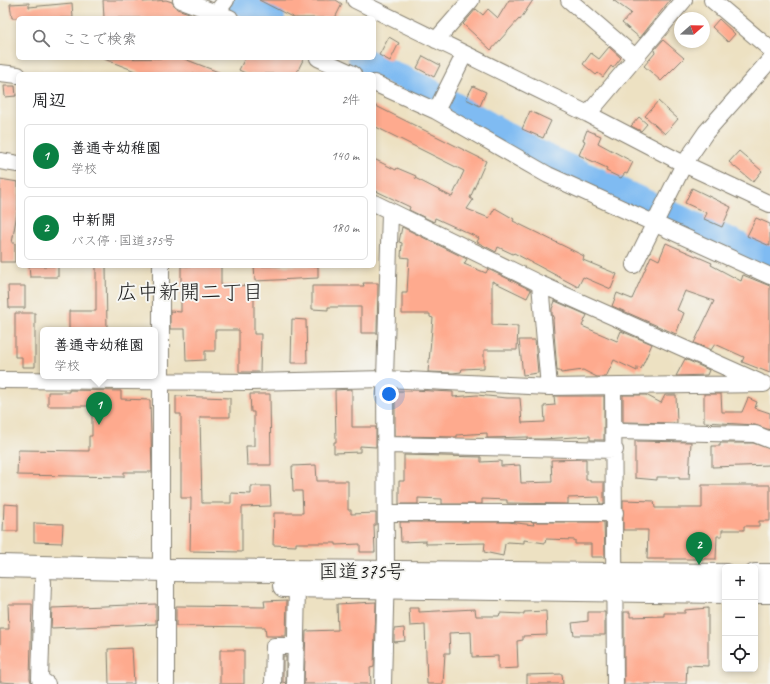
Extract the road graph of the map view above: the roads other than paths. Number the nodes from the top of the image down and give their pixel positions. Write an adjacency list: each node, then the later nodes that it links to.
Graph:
1 (181, 0): 7 (street)
2 (355, 0): 8 (street)
3 (471, 0): 8 (street)
4 (569, 0): 11 (street)
5 (684, 0): 11 (street)
6 (712, 0): 9 (street)
7 (224, 8)
8 (436, 40): 10 (street)
9 (770, 49)
10 (464, 55): 18 (street); 19 (street)
11 (635, 57): 19 (street)
12 (322, 60): 14 (street)
13 (770, 60): 22 (street)
14 (349, 72)
15 (0, 73): 16 (street)
16 (16, 75)
17 (376, 84): 18 (street)
18 (441, 101): 26 (street)
19 (588, 114): 22 (street)
20 (0, 161): 21 (street)
21 (16, 164)
22 (684, 164): 24 (street); 26 (street)
23 (376, 204): 25 (street)
24 (770, 204)
25 (390, 212): 30 (street); 31 (street)
26 (660, 212): 27 (street); 29 (street)
27 (634, 265)
28 (161, 268): 33 (street)
29 (770, 276)
30 (540, 284): 34 (street); 35 (street)
31 (385, 379): 33 (street); 35 (street); 39 (street)
32 (0, 380): 33 (street)
33 (161, 382): 44 (street)
34 (767, 385): 36 (street)
35 (549, 387): 36 (street)
36 (613, 387): 37 (street)
37 (615, 431): 38 (street); 40 (street)
38 (770, 440)
39 (385, 445): 40 (street); 41 (street)
40 (615, 450): 42 (street)
41 (386, 513): 42 (street); 48 (street)
42 (615, 513): 51 (street)
43 (0, 566): 44 (highway, 国道375号)
44 (164, 574): 48 (highway, 国道375号); 50 (highway, 国道375号); 52 (highway, 国道375号); 58 (street)
45 (722, 575): 51 (highway, 国道375号)
46 (758, 575): 47 (highway)
47 (770, 575)
48 (386, 579): 51 (highway, 国道375号); 52 (highway, 国道375号); 61 (street)
49 (0, 582): 50 (highway, 国道375号)
50 (43, 582): 57 (street)
51 (615, 582): 53 (highway, 国道375号); 62 (street)
52 (297, 586): 56 (street)
53 (722, 592)
54 (758, 592): 55 (highway)
55 (770, 592)
56 (296, 646): 59 (street); 60 (street)
57 (47, 684)
58 (166, 684)
59 (273, 684)
60 (295, 684)
61 (383, 684)
62 (615, 684)

